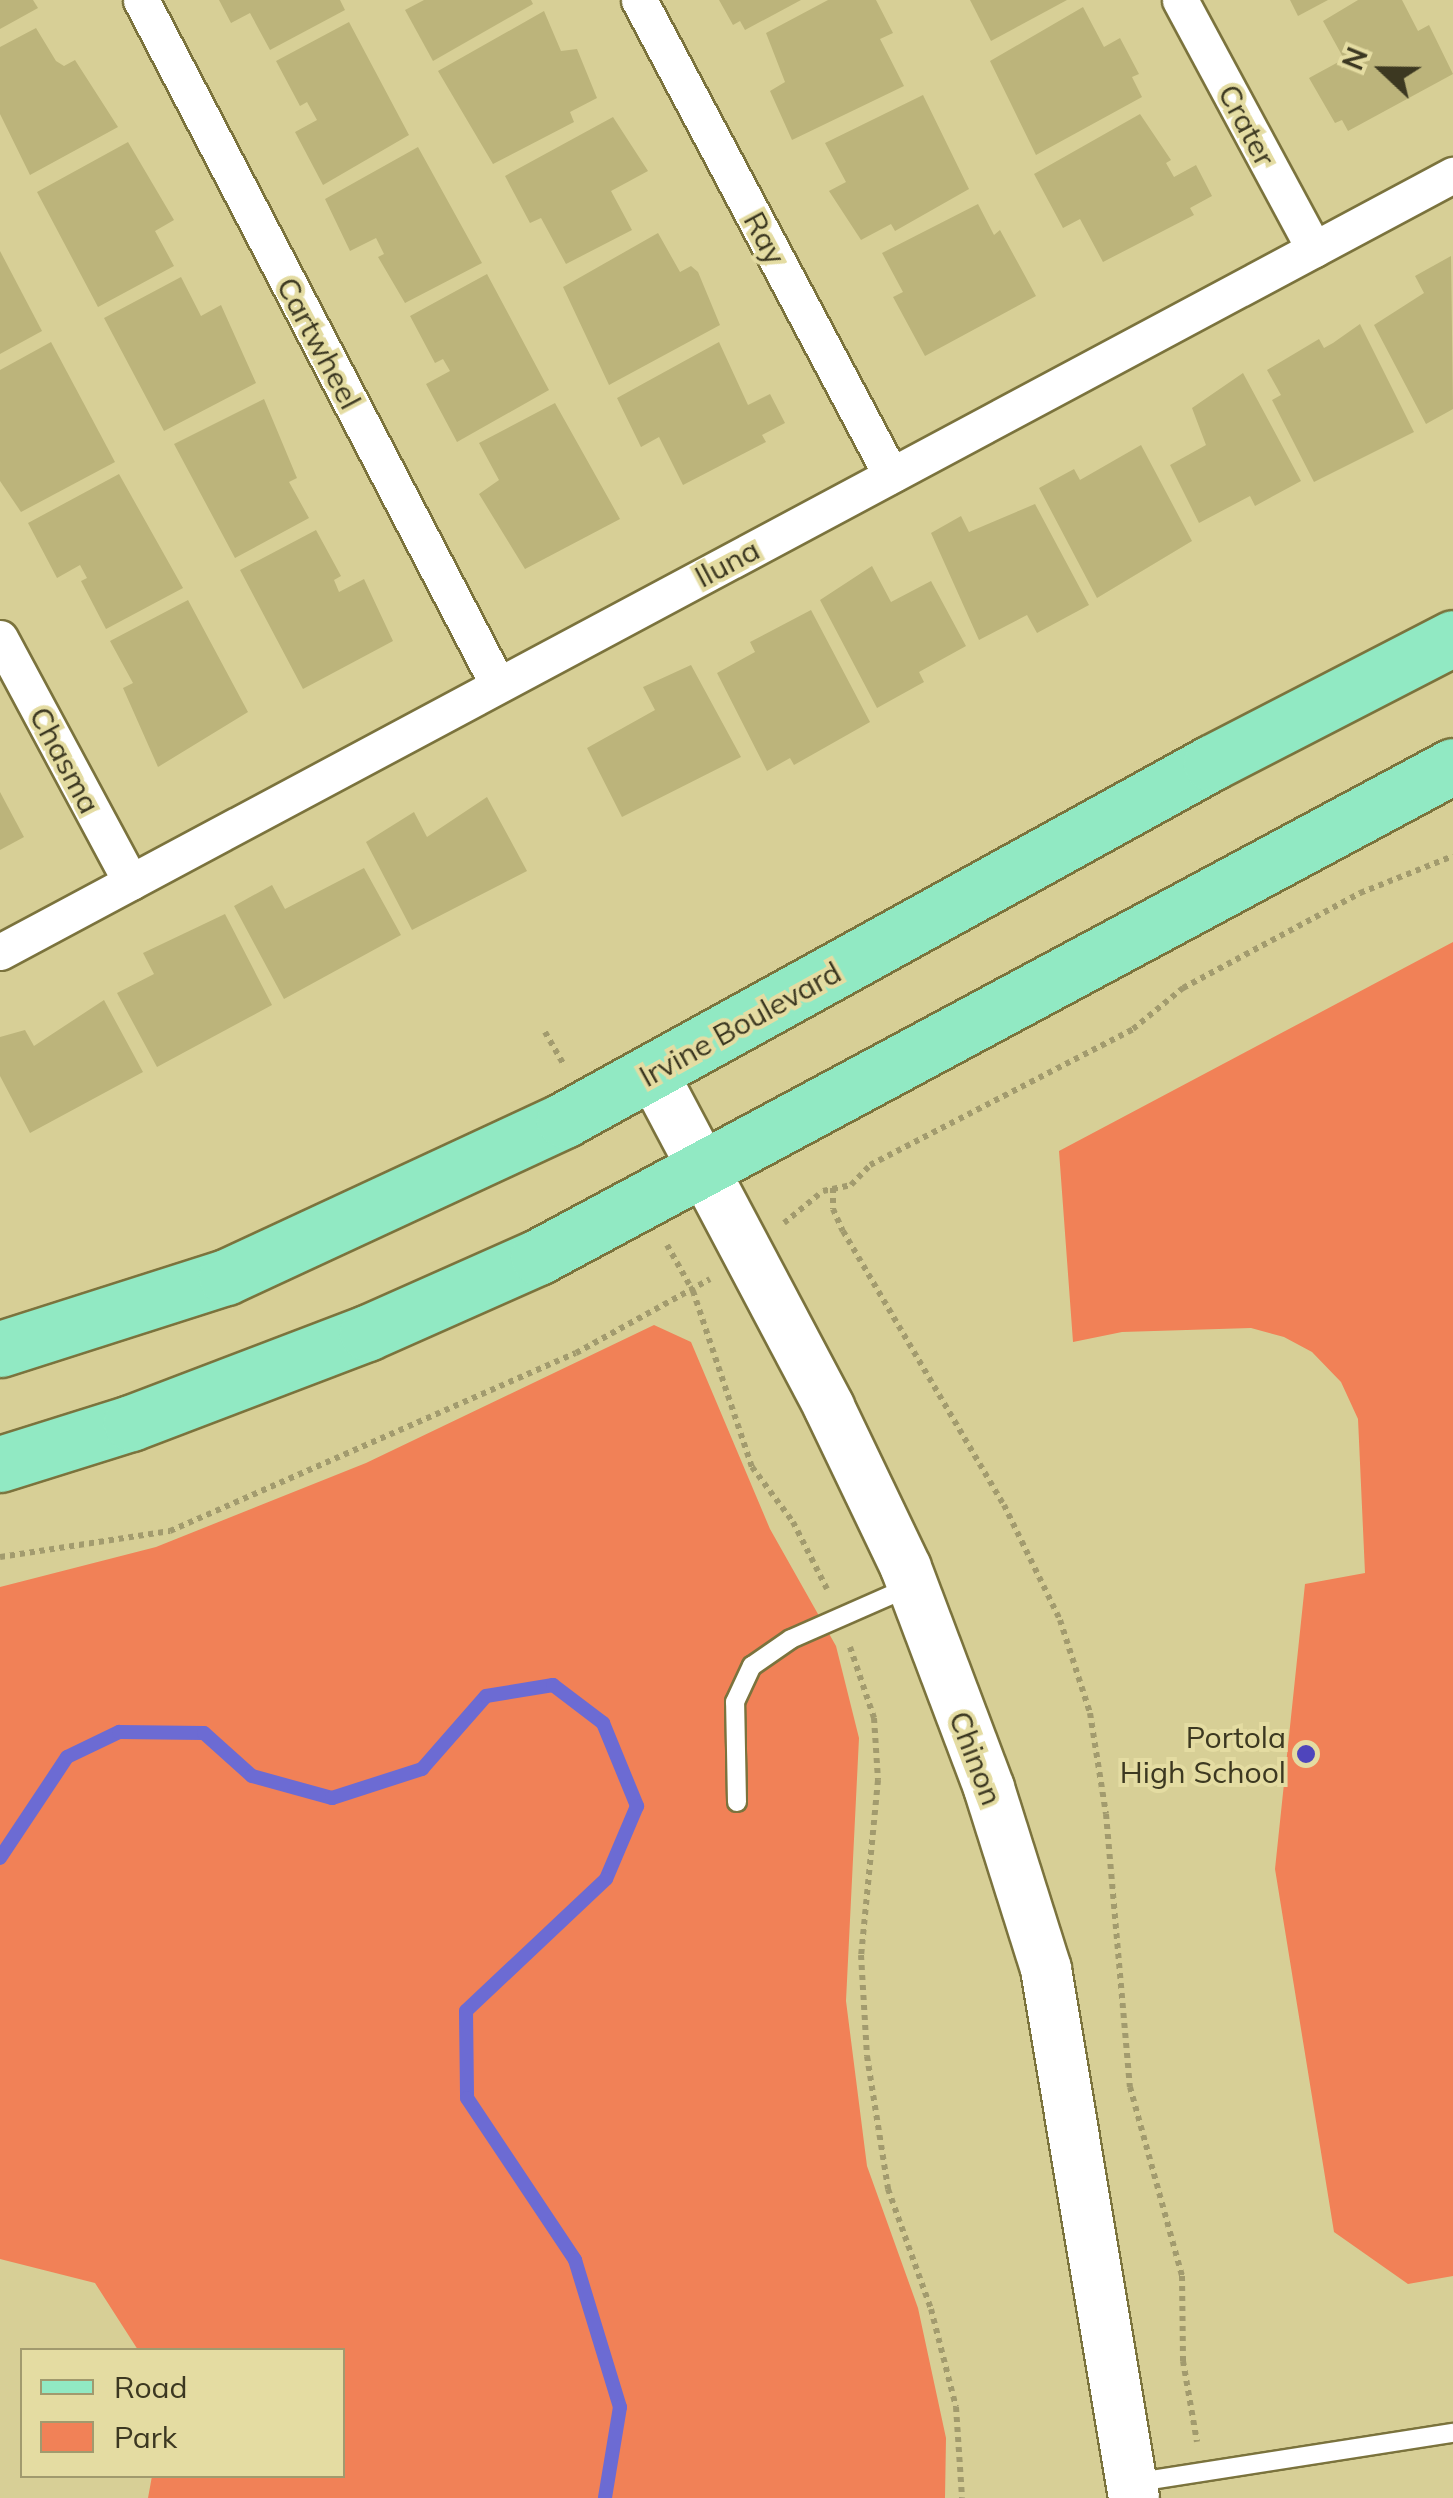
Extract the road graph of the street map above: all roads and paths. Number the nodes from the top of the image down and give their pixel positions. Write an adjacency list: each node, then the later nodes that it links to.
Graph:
1 (140, 0): 9 (street, Cartwheel)
2 (638, 0): 6 (street, Ray)
3 (1180, 0): 5 (street, Crater)
4 (1453, 175): 5 (street, Iluna)
5 (1314, 250): 6 (street, Iluna)
6 (891, 476): 9 (street, Iluna)
7 (0, 638): 11 (street, Chasma)
8 (1453, 638): 13 (main road, Irvine Boulevard)
9 (498, 685): 11 (street, Iluna)
10 (1453, 766): 14 (main road)
11 (131, 882): 12 (street, Iluna)
12 (0, 952)
13 (653, 1074): 14 (street, Chinon); 17 (main road, Irvine Boulevard)
14 (707, 1171): 18 (main road); 19 (street, Chinon)
15 (833, 1188): 23 (path)
16 (693, 1291): 20 (path)
17 (0, 1348)
18 (0, 1464)
19 (912, 1586): 20 (lane); 24 (street, Chinon)
20 (841, 1618): 21 (lane); 25 (path)
21 (737, 1802)
22 (1453, 2433): 23 (lane)
23 (1201, 2472): 24 (lane)
24 (1133, 2491)
25 (962, 2498)

